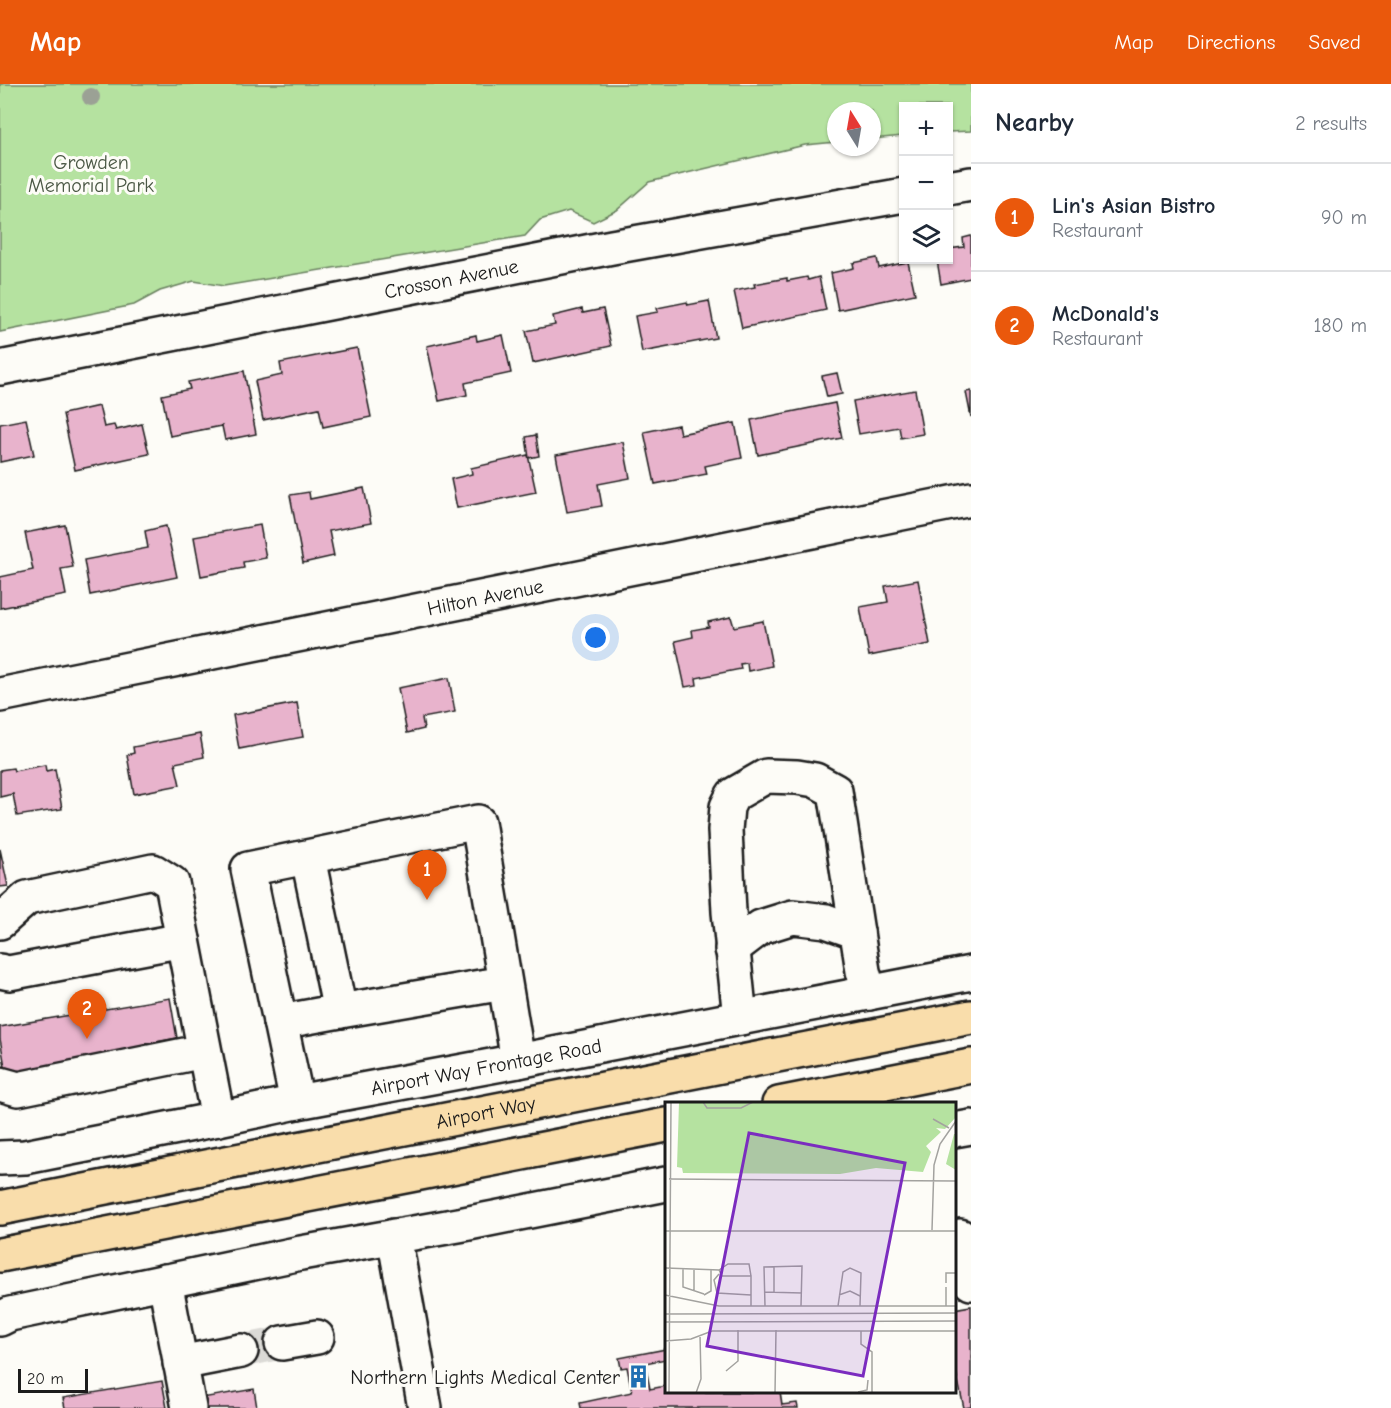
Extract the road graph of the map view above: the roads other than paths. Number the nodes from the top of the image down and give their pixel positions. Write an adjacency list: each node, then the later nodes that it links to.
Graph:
1 (971, 183): 2 (street)
2 (953, 187)
3 (899, 196): 4 (street, Crosson Avenue)
4 (0, 368)
5 (971, 499): 6 (street, Hilton Avenue)
6 (0, 695)
7 (308, 858): 14 (street); 16 (street); 19 (street)
8 (0, 922): 10 (street)
9 (857, 932): 11 (street); 11 (street); 15 (street)
10 (183, 940): 12 (street); 20 (street)
11 (732, 949): 18 (street)
12 (0, 971)
13 (971, 973): 15 (street, Airport Way Frontage Road)
14 (504, 984): 16 (street); 21 (street)
15 (868, 993): 18 (street, Airport Way Frontage Road)
16 (340, 1011): 19 (street)
17 (971, 1017): 32 (main road, Airport Way)
18 (740, 1018): 21 (street, Airport Way Frontage Road)
19 (280, 1022): 24 (street)
20 (204, 1051): 23 (street); 26 (street)
21 (518, 1061): 24 (street, Airport Way Frontage Road)
22 (971, 1066): 25 (main road)
23 (0, 1084)
24 (297, 1102): 26 (street, Airport Way Frontage Road)
25 (789, 1102)
26 (218, 1119): 30 (street, Airport Way Frontage Road)
27 (665, 1125): 35 (main road)
28 (971, 1127): 29 (street)
29 (956, 1130)
30 (0, 1158)
31 (665, 1184): 33 (street)
32 (0, 1208)
33 (394, 1236): 36 (street); 44 (street)
34 (962, 1237): 37 (street)
35 (0, 1255)
36 (165, 1281): 38 (street); 42 (street)
37 (971, 1283)
38 (0, 1319)
39 (317, 1337): 40 (street)
40 (282, 1343)
41 (241, 1351): 42 (street)
42 (180, 1363): 43 (street)
43 (189, 1408)
44 (426, 1408)

